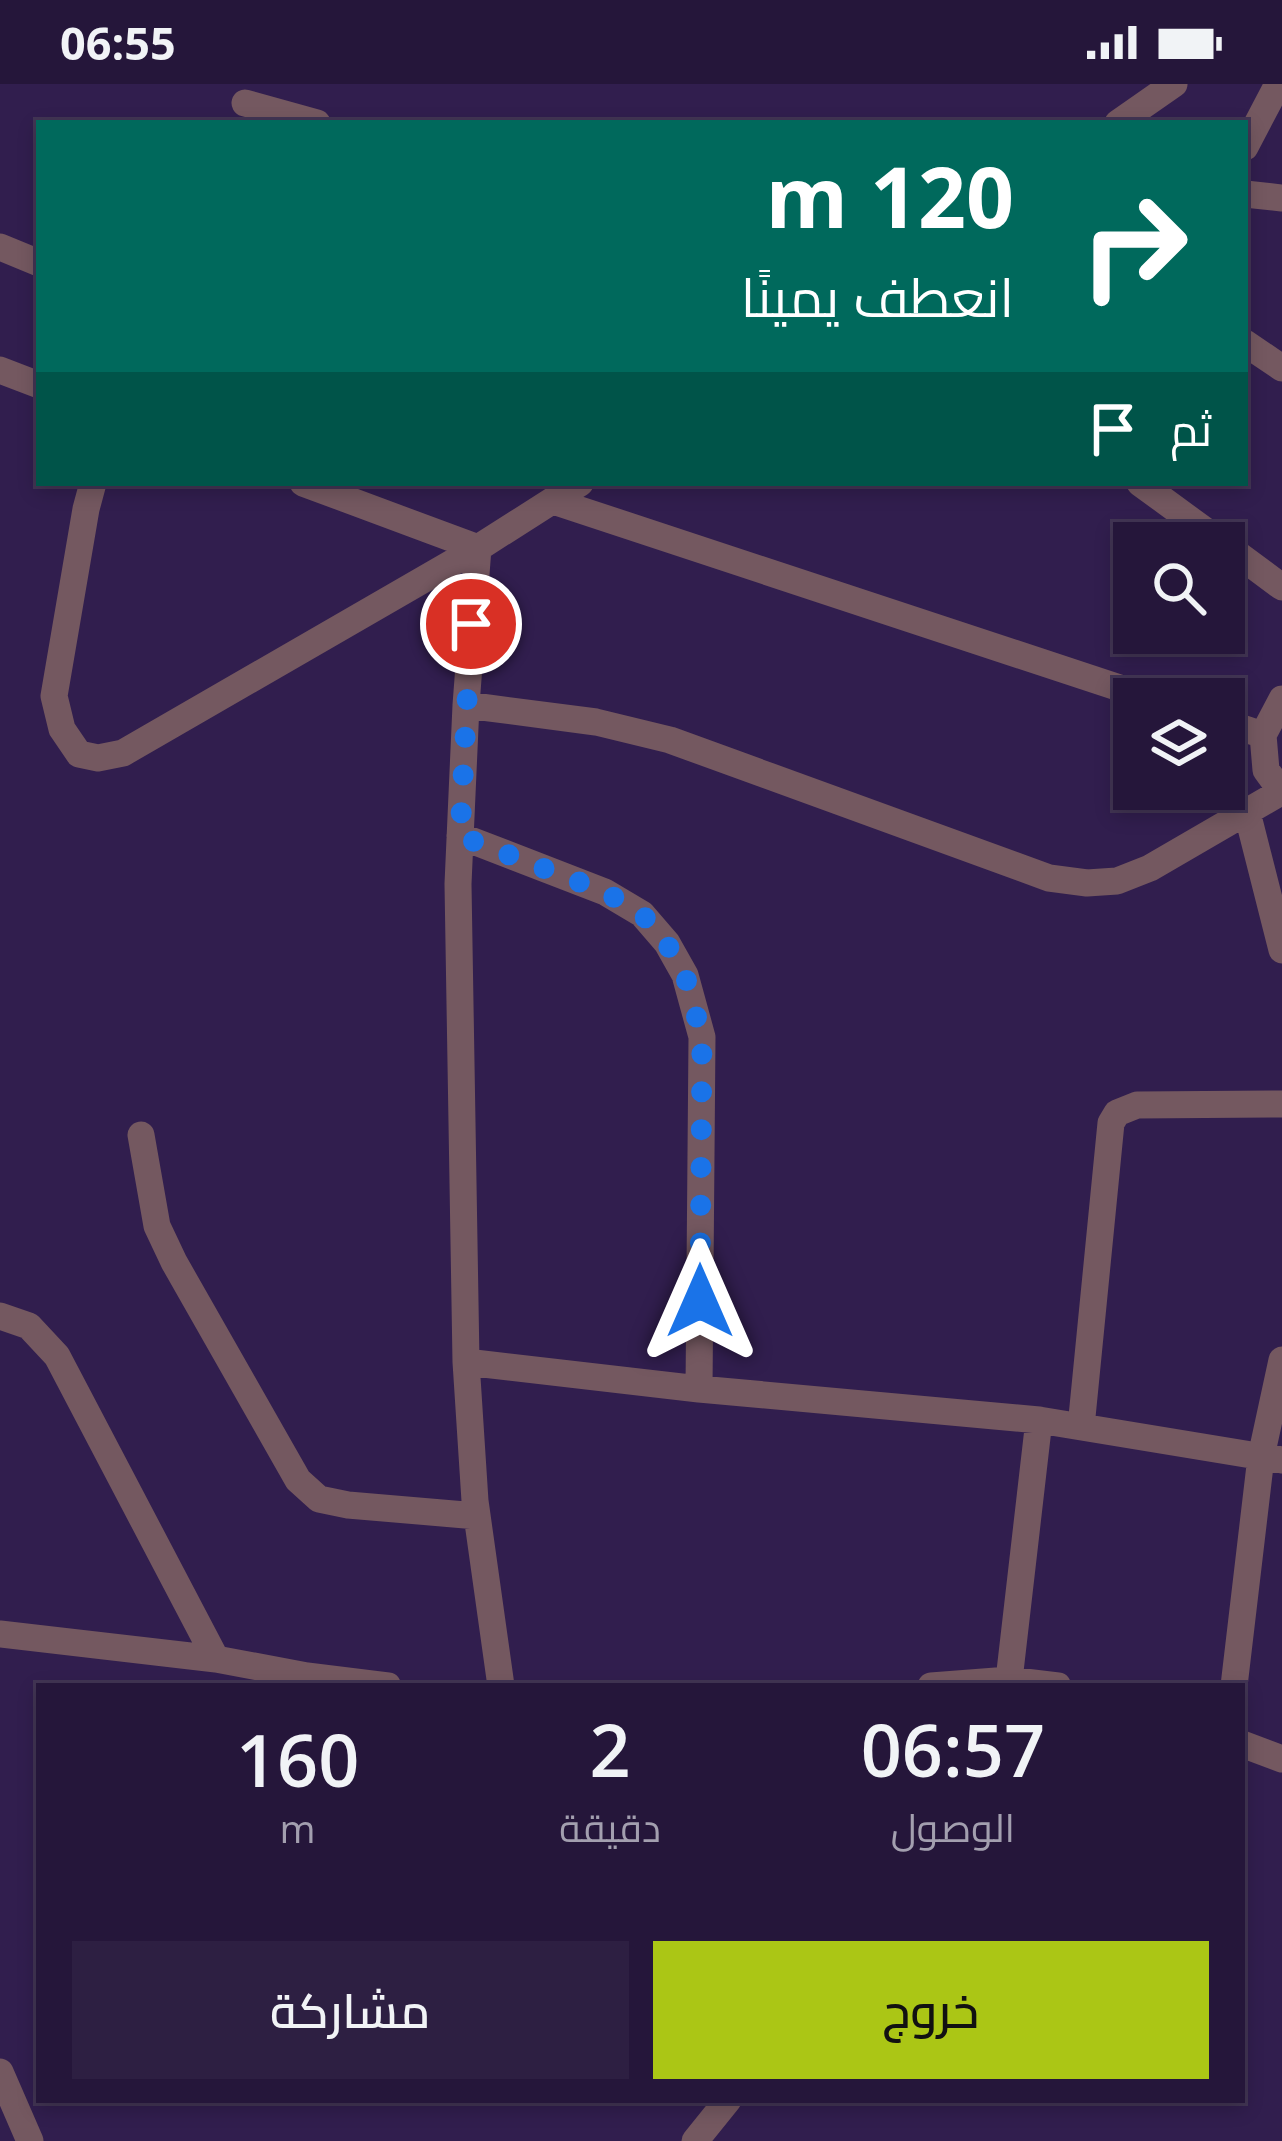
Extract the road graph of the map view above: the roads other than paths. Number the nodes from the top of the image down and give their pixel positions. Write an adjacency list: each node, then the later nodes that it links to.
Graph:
1 (1174, 84): 5 (street)
2 (1278, 84): 6 (street)
3 (245, 103): 4 (street)
4 (305, 120)
5 (1122, 120)
6 (1248, 141)
7 (1248, 194): 8 (street)
8 (1282, 198)
9 (0, 247): 10 (street)
10 (36, 262)
11 (1248, 345): 12 (street)
12 (1282, 368)
13 (0, 370): 14 (street)
14 (36, 384)
15 (92, 486): 21 (street)
16 (311, 486): 21 (street)
17 (576, 486): 19 (street)
18 (1144, 486): 20 (street)
19 (553, 501): 21 (street); 24 (street)
20 (1193, 522)
21 (478, 548): 26 (street)
22 (1245, 560): 23 (street)
23 (1282, 587)
24 (1113, 686)
25 (1282, 699): 28 (street)
26 (466, 705): 30 (street); 31 (street)
27 (1245, 729): 28 (street)
28 (1263, 735): 29 (street)
29 (1282, 792): 30 (street)
30 (1246, 812): 32 (street)
31 (460, 836): 37 (street); 38 (street)
32 (1282, 950)
33 (1282, 1104): 40 (street)
34 (141, 1135): 42 (street)
35 (0, 1316): 44 (street)
36 (1282, 1360): 41 (street)
37 (466, 1362): 38 (street); 42 (street)
38 (699, 1389): 39 (street)
39 (1039, 1420): 40 (street); 45 (street)
40 (1081, 1427): 41 (street)
41 (1272, 1459): 50 (street)
42 (477, 1516): 47 (street)
43 (0, 1634): 44 (street)
44 (216, 1659): 46 (street)
45 (1009, 1680): 48 (street); 49 (street)
46 (364, 1683)
47 (501, 1683)
48 (970, 1683)
49 (1034, 1683)
50 (1235, 1683)
51 (1245, 1745): 52 (street)
52 (1282, 1759)
53 (0, 2072): 55 (street)
54 (726, 2103): 56 (street)
55 (30, 2141)
56 (695, 2141)

